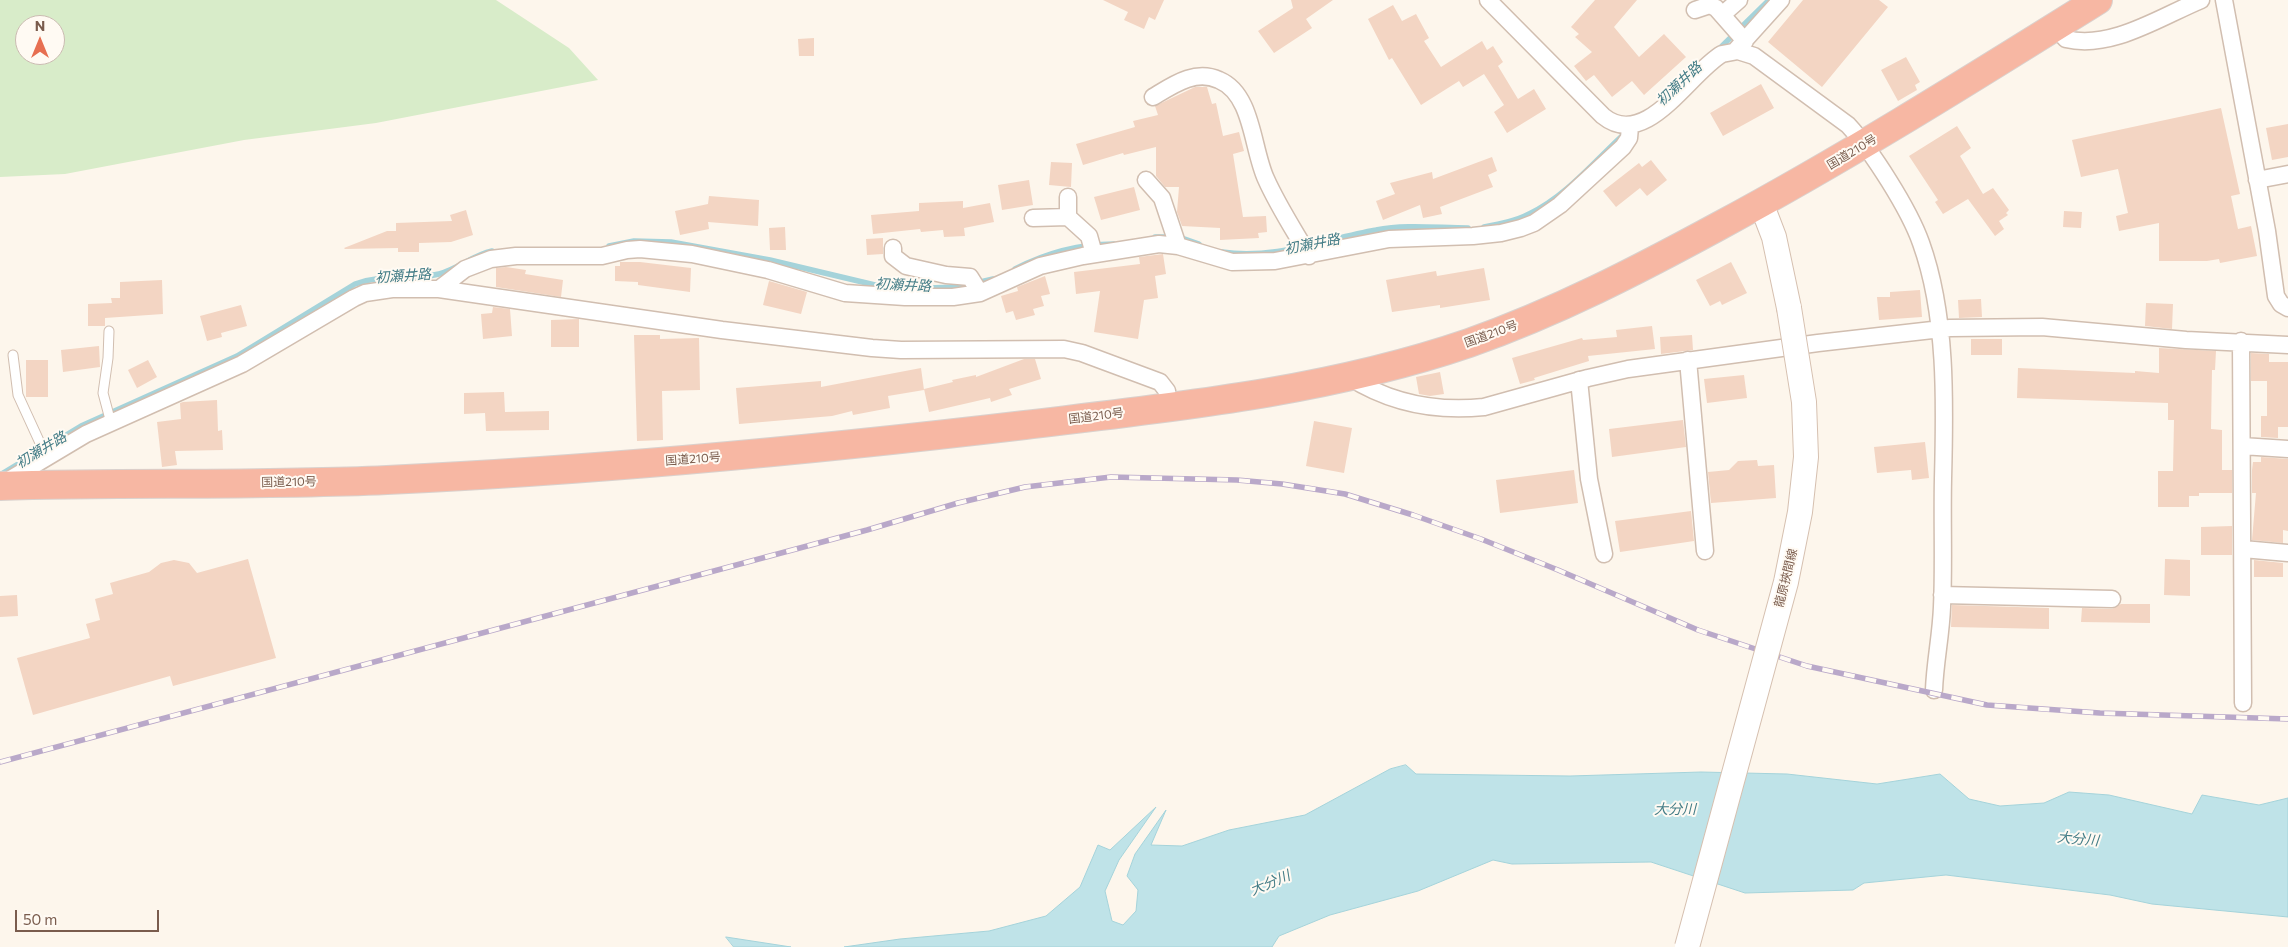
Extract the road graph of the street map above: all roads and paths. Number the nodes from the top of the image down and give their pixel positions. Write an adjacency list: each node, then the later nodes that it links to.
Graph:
1 (1488, 0): 12 (street)
2 (1739, 0): 8 (street)
3 (1781, 0): 10 (street)
4 (2098, 0): 9 (highway, 国道210号)
5 (2201, 0): 9 (street)
6 (2224, 0): 16 (street)
7 (1695, 10): 8 (street)
8 (1722, 15): 10 (street)
9 (2055, 27): 13 (highway, 国道210号)
10 (1740, 46): 12 (street); 13 (street)
11 (1153, 97): 24 (street)
12 (1630, 126): 24 (street)
13 (1864, 145): 18 (highway, 国道210号); 28 (street)
14 (2288, 174): 16 (street)
15 (1146, 180): 21 (street)
16 (2257, 180): 27 (street)
17 (1068, 197): 19 (street)
18 (1761, 204): 34 (highway, 国道210号); 50 (main road, 龍原挾間線, bridge)
19 (1068, 217): 20 (street); 23 (street)
20 (1033, 218)
21 (1178, 246): 23 (street); 24 (street)
22 (893, 248): 26 (street)
23 (1094, 254): 26 (street)
24 (1309, 256)
25 (439, 289): 26 (street); 36 (street); 37 (street)
26 (980, 292)
27 (2288, 308)
28 (1938, 329): 30 (street); 33 (street); 46 (street)
29 (109, 330): 37 (lane)
30 (2240, 341): 31 (street); 38 (street)
31 (2288, 345)
32 (12, 355): 40 (lane)
33 (1688, 360): 35 (street); 43 (street)
34 (1349, 377): 35 (street); 36 (highway, 国道210号)
35 (1579, 380): 45 (street)
36 (1169, 408): 41 (highway, 国道210号)
37 (111, 423): 40 (street)
38 (2242, 446): 39 (street); 42 (street)
39 (2288, 449)
40 (46, 456): 41 (street)
41 (0, 486)
42 (2243, 549): 44 (street); 49 (street)
43 (1705, 550)
44 (2288, 553)
45 (1604, 554)
46 (1942, 595): 47 (street); 48 (street)
47 (2112, 599)
48 (1934, 690)
49 (2243, 703)
50 (1687, 947)

